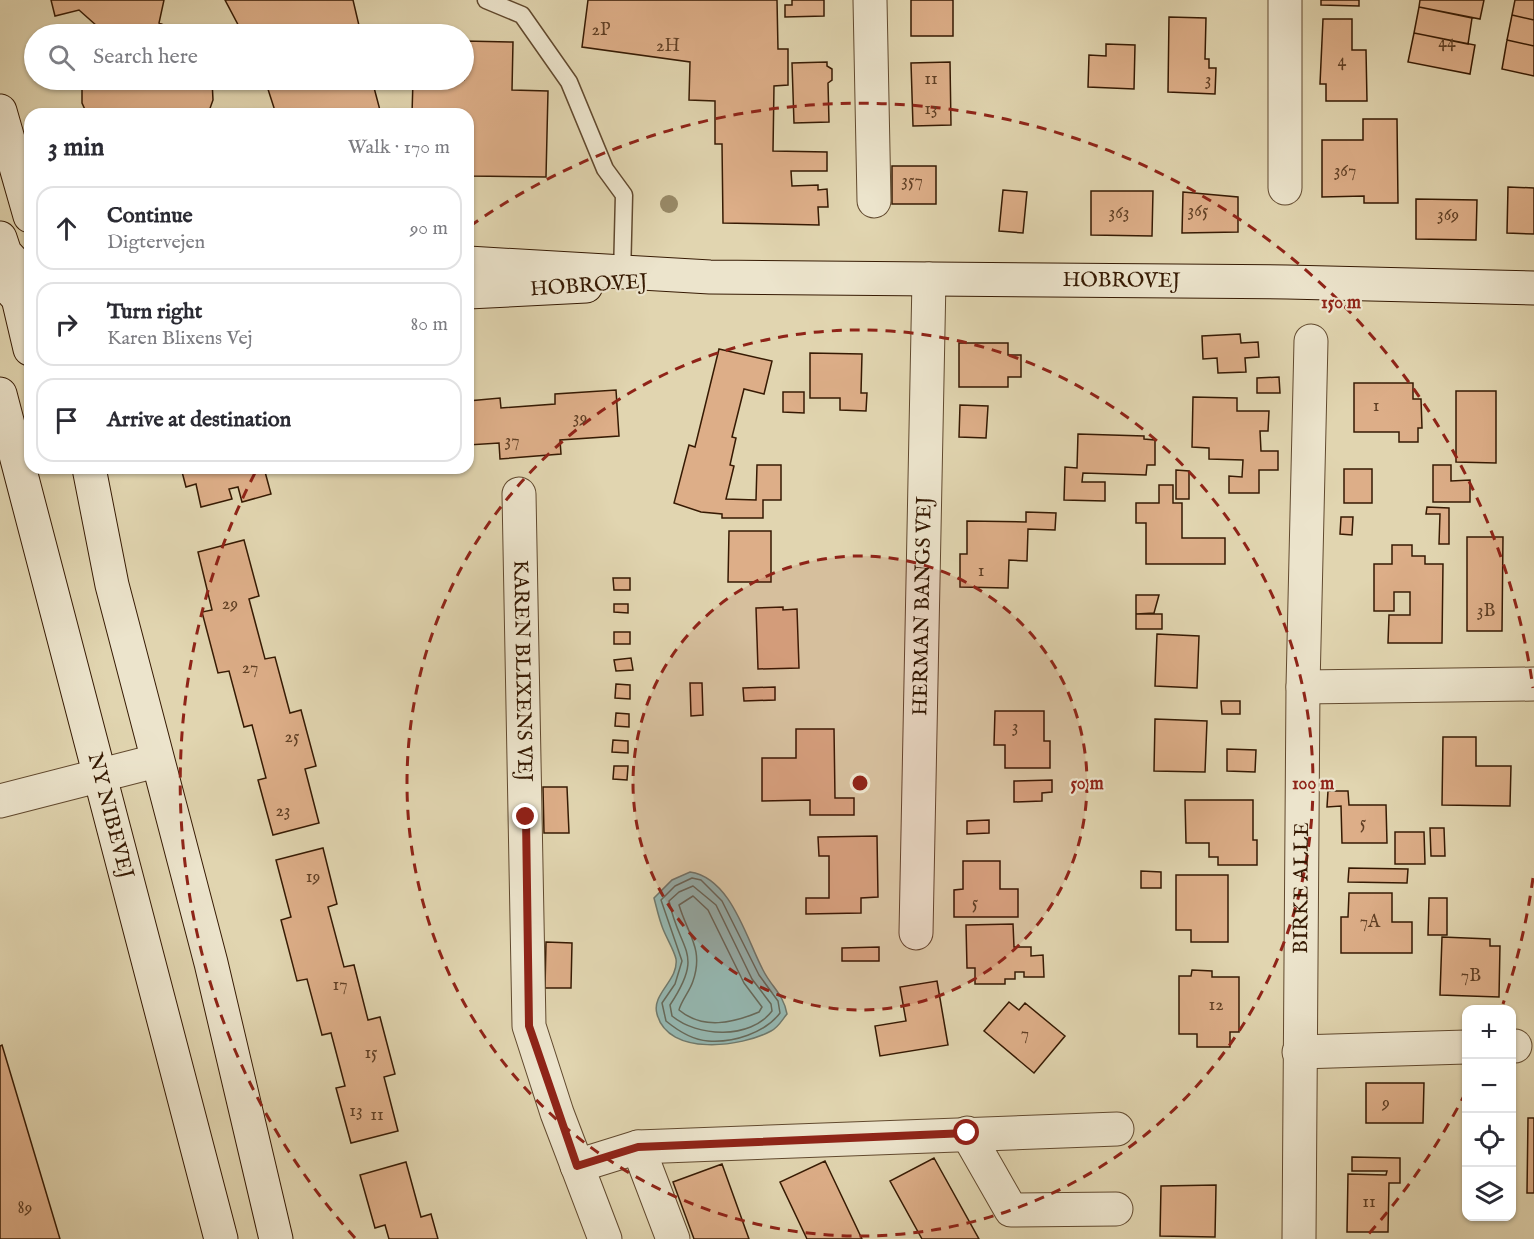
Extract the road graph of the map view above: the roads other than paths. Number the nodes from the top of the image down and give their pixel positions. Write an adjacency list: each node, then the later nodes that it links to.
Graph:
1 (486, 0): 10 (lane)
2 (870, 0): 7 (street)
3 (1285, 0): 5 (street)
4 (0, 111): 6 (street)
5 (1285, 188)
6 (24, 195)
7 (874, 201)
8 (474, 264): 10 (street, HOBROVEJ)
9 (14, 273): 14 (street)
10 (622, 277): 11 (street, HOBROVEJ); 13 (street, HOBROVEJ)
11 (929, 279): 12 (street, HOBROVEJ); 26 (street, HERMAN BANGS VEJ)
12 (1534, 288)
13 (474, 291)
14 (24, 320)
15 (1311, 341): 22 (street, BIRKE ALLE)
16 (0, 394): 24 (street, NY NIBEVEJ)
17 (68, 474): 20 (street)
18 (90, 474): 20 (street)
19 (519, 494): 32 (street, KAREN BLIXENS VEJ)
20 (112, 585): 23 (street)
21 (1534, 684): 22 (street)
22 (1303, 687): 28 (street, BIRKE ALLE)
23 (156, 761): 24 (street); 36 (street)
24 (100, 776): 25 (street); 35 (street, NY NIBEVEJ)
25 (0, 801)
26 (916, 933)
27 (1462, 1047): 28 (street)
28 (1299, 1052): 38 (street, BIRKE ALLE)
29 (1117, 1130): 30 (street)
30 (967, 1133): 31 (street); 33 (street)
31 (638, 1147): 32 (street); 37 (street)
32 (577, 1166): 34 (street, KAREN BLIXENS VEJ)
33 (1116, 1209)
34 (604, 1236)
35 (220, 1239)
36 (276, 1239)
37 (673, 1239)
38 (1299, 1239)

